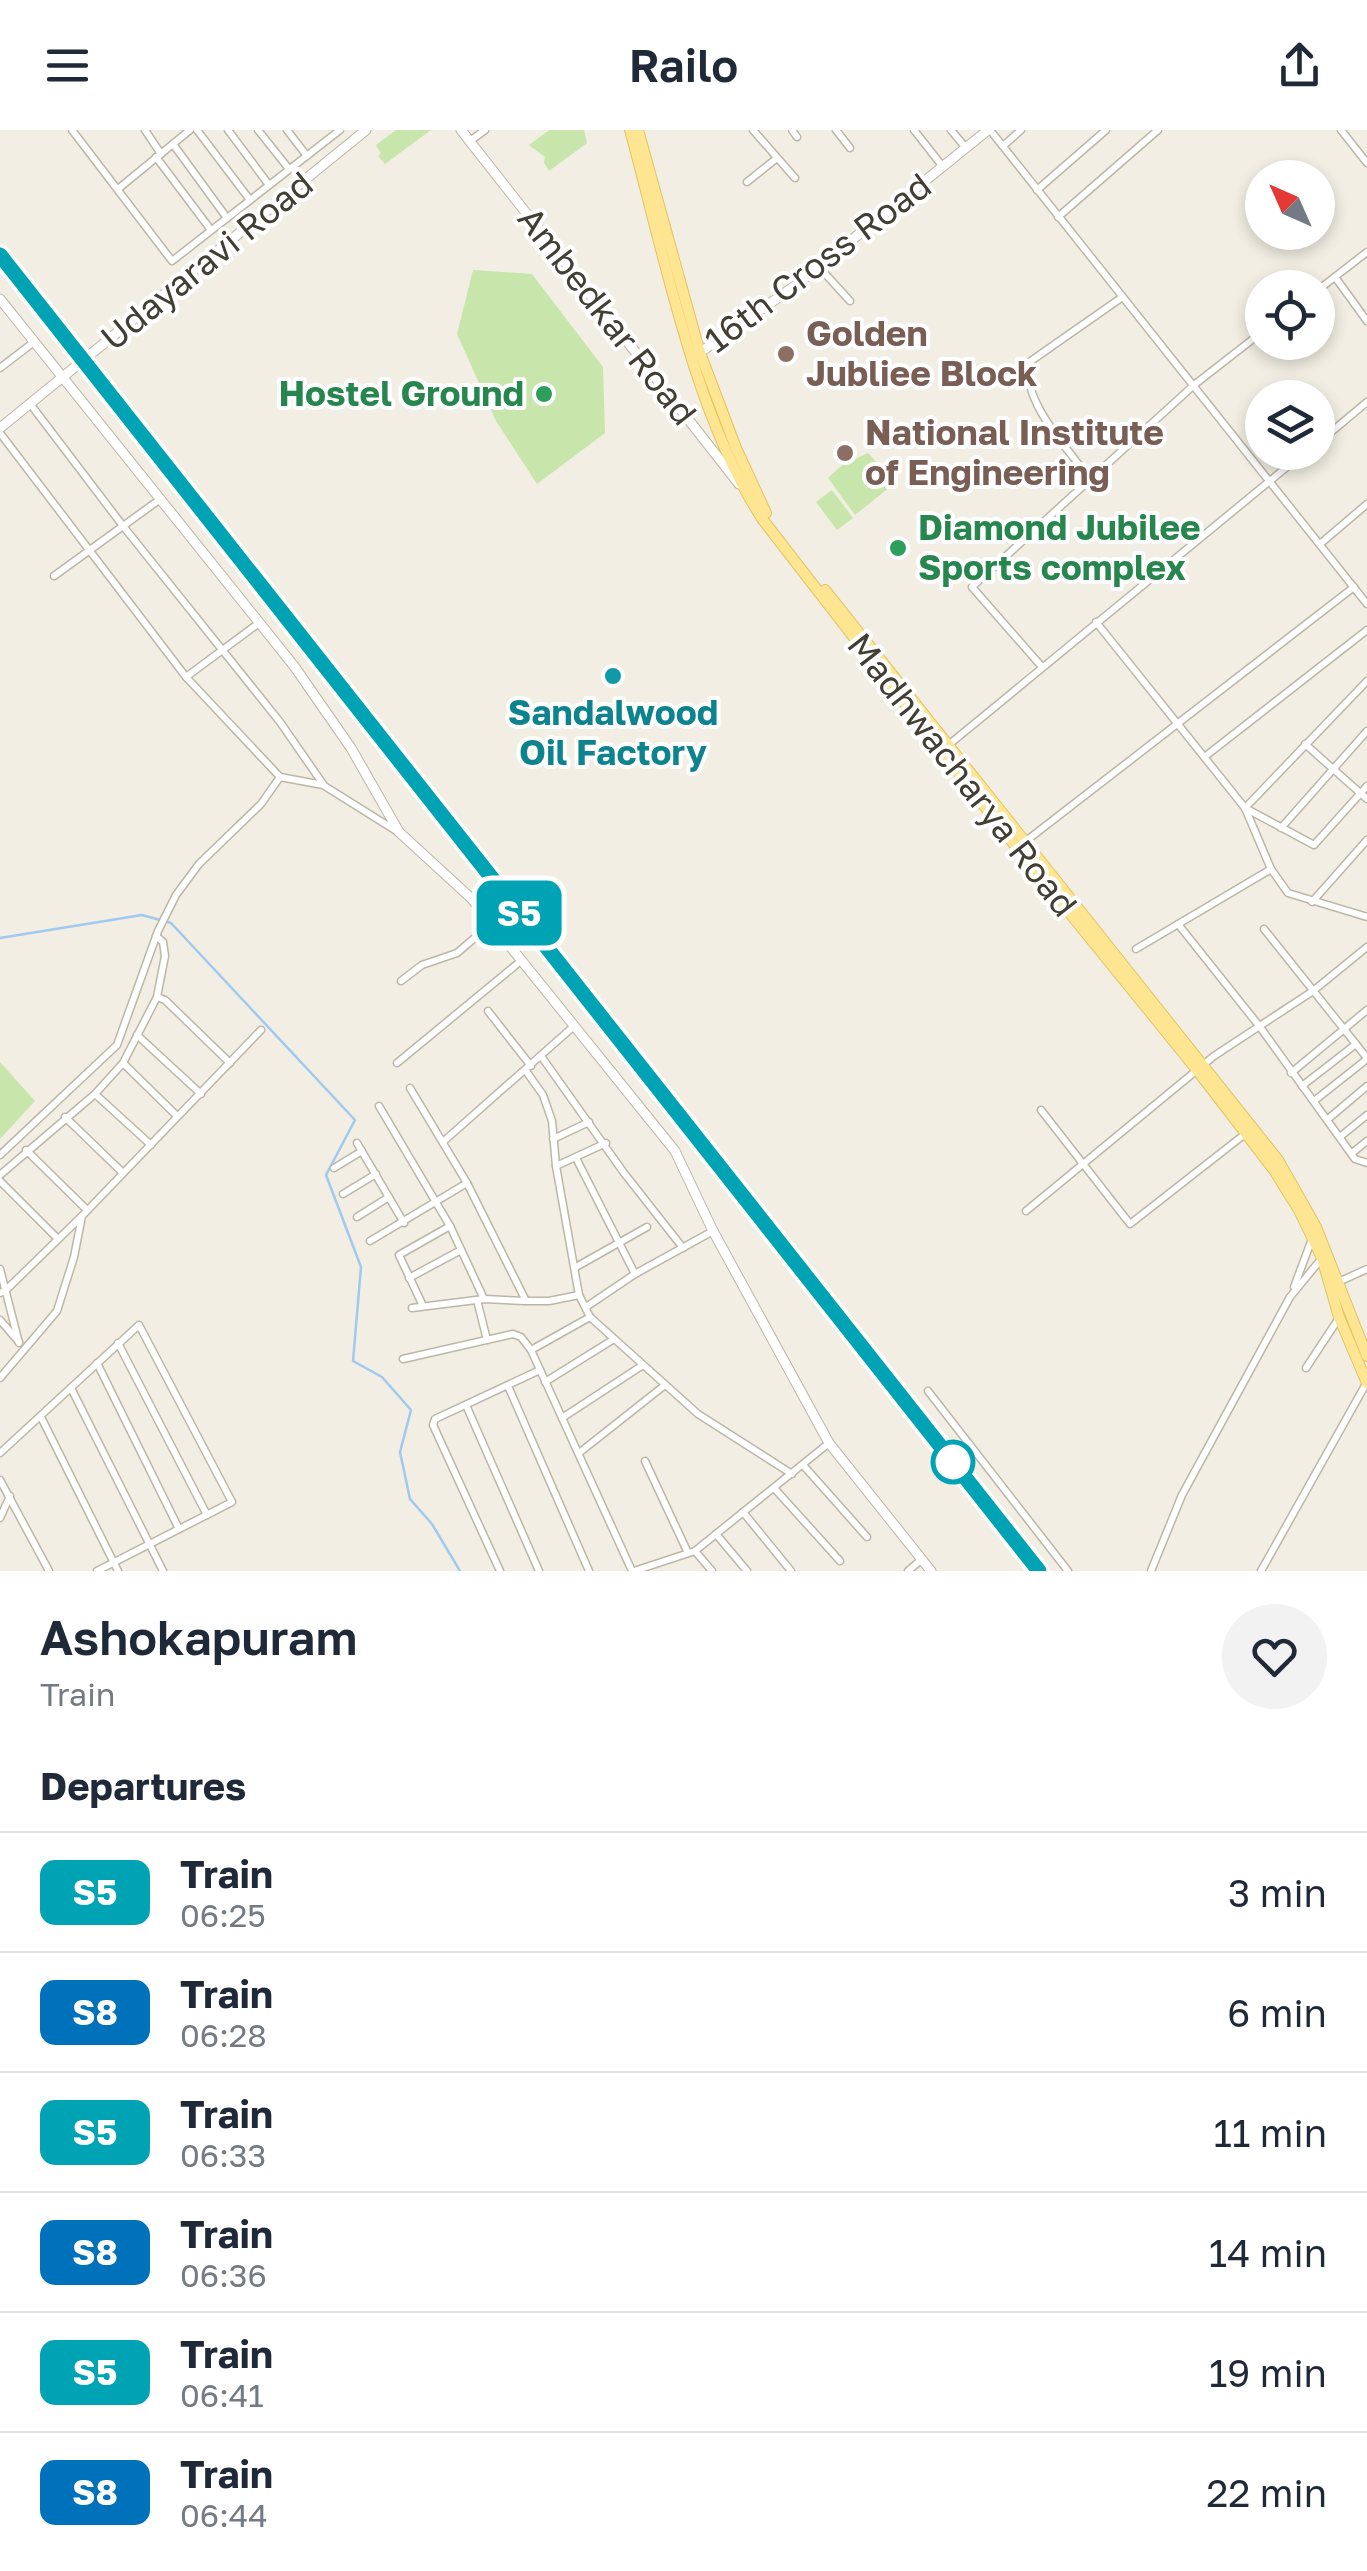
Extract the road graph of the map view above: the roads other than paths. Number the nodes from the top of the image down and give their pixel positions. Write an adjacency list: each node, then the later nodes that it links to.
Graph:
1 (72, 130): 37 (street)
2 (144, 130): 28 (street)
3 (193, 130): 24 (street); 39 (street)
4 (228, 130): 36 (street)
5 (258, 130): 33 (street)
6 (287, 130): 29 (street)
7 (323, 130): 22 (street)
8 (340, 130): 22 (street)
9 (366, 130): 54 (street, Udayaravi Road)
10 (461, 130): 23 (street, Ambedkar Road)
11 (485, 130): 23 (street)
12 (633, 130): 52 (main road)
13 (753, 130): 30 (street)
14 (836, 130): 26 (street)
15 (914, 130): 32 (street)
16 (951, 130): 27 (street)
17 (989, 130): 25 (street); 27 (street, 16th Cross Road)
18 (1022, 130): 25 (street)
19 (1106, 130): 38 (street)
20 (1158, 130): 40 (street)
21 (1340, 130): 31 (street)
22 (329, 138): 29 (street)
23 (470, 141): 63 (street, Ambedkar Road)
24 (173, 144): 28 (street); 41 (street)
25 (1003, 146): 38 (street)
26 (850, 148)
27 (966, 148): 32 (street, 16th Cross Road)
28 (159, 155): 37 (street); 42 (street)
29 (306, 156): 33 (street)
30 (777, 158): 34 (street); 35 (street)
31 (1367, 163)
32 (943, 167): 44 (street, 16th Cross Road)
33 (289, 169): 36 (street)
34 (794, 178)
35 (747, 182)
36 (269, 185): 39 (street)
37 (118, 189): 42 (street)
38 (1037, 190): 40 (street)
39 (250, 200): 41 (street)
40 (1058, 216): 46 (street)
41 (227, 218): 42 (street)
42 (211, 230)
43 (1367, 252): 45 (street)
44 (820, 267): 48 (street); 52 (street, 16th Cross Road)
45 (1335, 277): 49 (street)
46 (1121, 298): 55 (street); 61 (street)
47 (0, 299): 50 (street)
48 (850, 301)
49 (1367, 321)
50 (34, 342): 53 (street); 54 (street)
51 (1245, 345): 55 (street)
52 (696, 355): 63 (main road, Madhwacharya Road); 64 (main road, Madhwacharya Road)
53 (0, 368)
54 (64, 378): 57 (street, Udayaravi Road); 65 (street)
55 (1194, 385): 61 (street); 62 (street)
56 (1367, 402): 58 (street)
57 (32, 405): 59 (street, Udayaravi Road); 67 (street)
58 (1335, 428)
59 (0, 430): 69 (street)
60 (1284, 470): 62 (street)
61 (1090, 479): 77 (street)
62 (1270, 482): 68 (street); 73 (street)
63 (739, 484): 64 (street, Ambedkar Road); 83 (main road, Madhwacharya Road)
64 (757, 497): 83 (main road, Madhwacharya Road)
65 (160, 500): 67 (street); 74 (street)
66 (1367, 504): 68 (street)
67 (123, 526): 69 (street); 76 (street)
68 (1320, 544): 71 (street)
69 (91, 550): 70 (street); 78 (street)
70 (54, 576)
71 (1354, 588): 72 (street); 80 (street)
72 (1367, 604)
73 (1096, 622): 77 (street); 80 (street)
74 (260, 623): 76 (street); 92 (street)
75 (1367, 630): 84 (street)
76 (222, 652): 78 (street); 87 (street)
77 (1042, 668): 83 (street)
78 (186, 677): 86 (street)
79 (1367, 681): 82 (street)
80 (1180, 724): 84 (street); 94 (street)
81 (1367, 731): 85 (street)
82 (1305, 744): 85 (street); 90 (street)
83 (944, 748): 94 (main road, Madhwacharya Road)
84 (1206, 756): 90 (street)
85 (1332, 768): 89 (street); 91 (street)
86 (280, 777): 87 (street); 101 (street)
87 (324, 784): 92 (street)
88 (1367, 786): 89 (street)
89 (1364, 796): 91 (street)
90 (1244, 808): 91 (street); 95 (street)
91 (1281, 828)
92 (399, 832): 98 (street)
93 (1367, 840): 96 (street)
94 (1021, 846): 121 (main road, Madhwacharya Road)
95 (1271, 869): 96 (street); 99 (street)
96 (1312, 902): 97 (street)
97 (1367, 917)
98 (492, 923): 104 (street); 105 (street)
99 (1178, 924): 103 (street); 111 (street)
100 (1264, 930): 106 (street)
101 (157, 934): 107 (street); 147 (street)
102 (1367, 947): 106 (street)
103 (1136, 949)
104 (522, 960): 110 (street); 120 (street)
105 (401, 981)
106 (1313, 991): 111 (street); 112 (street)
107 (157, 997): 114 (street); 119 (street)
108 (488, 1010): 122 (street)
109 (1367, 1010): 112 (street)
110 (575, 1025): 116 (street); 167 (street)
111 (1260, 1027): 121 (street); 123 (street)
112 (1343, 1028): 115 (street); 123 (street)
113 (260, 1030): 119 (street)
114 (136, 1035): 118 (street); 128 (street)
115 (1356, 1044): 117 (street); 124 (street)
116 (542, 1056): 122 (street); 136 (street)
117 (1367, 1058): 129 (street)
118 (124, 1063): 127 (street); 133 (street)
119 (230, 1063): 128 (street)
120 (397, 1063)
121 (1200, 1067): 137 (main road, Madhwacharya Road); 150 (street); 174 (main road, Madhwacharya Road)
122 (528, 1069): 139 (street); 140 (street)
123 (1291, 1073): 124 (street)
124 (1302, 1086): 129 (street)
125 (1367, 1086): 135 (street)
126 (410, 1088): 140 (street)
127 (95, 1094): 134 (street); 144 (street)
128 (201, 1094): 133 (street)
129 (1314, 1101): 135 (street)
130 (378, 1106): 160 (street)
131 (1041, 1110): 150 (street)
132 (1367, 1115): 138 (street)
133 (177, 1116): 144 (street)
134 (65, 1117): 145 (street); 154 (street)
135 (1328, 1119): 138 (street)
136 (590, 1122): 139 (street); 143 (street)
137 (1246, 1133): 150 (street); 169 (main road, Madhwacharya Road)
138 (1341, 1136): 148 (street)
139 (553, 1140): 152 (street)
140 (444, 1141): 157 (street)
141 (1367, 1141): 148 (street)
142 (357, 1143): 146 (street)
143 (606, 1143): 149 (street); 172 (street)
144 (151, 1145): 154 (street)
145 (26, 1150): 156 (street); 162 (street)
146 (362, 1151): 153 (street); 155 (street)
147 (0, 1154)
148 (1352, 1154): 151 (street)
149 (576, 1158): 152 (street); 171 (street)
150 (1084, 1164): 161 (street)
151 (1367, 1164)
152 (556, 1166): 175 (street)
153 (334, 1168)
154 (124, 1174): 162 (street)
155 (376, 1174): 158 (street); 159 (street)
156 (0, 1178): 168 (street)
157 (467, 1184): 160 (street); 185 (street)
158 (342, 1194)
159 (388, 1197): 163 (street); 164 (street)
160 (436, 1204): 164 (street); 165 (street)
161 (1026, 1211)
162 (84, 1213): 168 (street); 195 (street)
163 (357, 1217)
164 (404, 1223): 170 (street)
165 (450, 1226): 173 (street); 179 (street)
166 (647, 1227): 171 (street)
167 (713, 1231): 172 (street); 213 (street)
168 (57, 1238): 181 (street)
169 (1312, 1239): 174 (main road, Madhwacharya Road); 183 (street)
170 (370, 1241)
171 (619, 1242): 175 (street); 178 (street)
172 (683, 1248): 178 (street)
173 (461, 1250): 179 (street); 184 (street)
174 (1324, 1256): 180 (main road, Madhwacharya Road); 183 (street)
175 (576, 1267): 182 (street)
176 (0, 1269): 181 (street)
177 (1367, 1269): 180 (street)
178 (635, 1274): 187 (street)
179 (409, 1278): 186 (street)
180 (1334, 1284): 189 (main road, Madhwacharya Road); 197 (main road, Madhwacharya Road)
181 (3, 1292): 195 (street)
182 (579, 1295): 185 (street); 187 (street)
183 (1290, 1298): 247 (street)
184 (480, 1300): 185 (street); 186 (street); 193 (street)
185 (526, 1301)
186 (422, 1306): 188 (street)
187 (586, 1307): 190 (street)
188 (412, 1308)
189 (1339, 1317): 201 (street); 205 (main road, Madhwacharya Road)
190 (590, 1318): 192 (street); 196 (street)
191 (0, 1320): 195 (street)
192 (614, 1339): 200 (street); 204 (street)
193 (487, 1340): 196 (street); 198 (street)
194 (118, 1342): 199 (street); 223 (street); 223 (street)
195 (22, 1345): 203 (street)
196 (531, 1350): 202 (street)
197 (1367, 1356)
198 (404, 1359)
199 (97, 1363): 208 (street); 225 (street)
200 (643, 1365): 206 (street); 212 (street)
201 (1306, 1368)
202 (540, 1370): 204 (street); 207 (street)
203 (0, 1378)
204 (546, 1382): 212 (street)
205 (1367, 1382): 248 (street)
206 (665, 1385): 214 (street); 218 (street)
207 (508, 1386): 210 (street); 239 (street)
208 (71, 1388): 211 (street); 228 (street)
209 (928, 1392): 246 (street)
210 (466, 1405): 237 (street); 238 (street)
211 (41, 1416): 215 (street); 232 (street)
212 (562, 1418): 214 (street)
213 (829, 1443): 217 (street); 230 (street)
214 (578, 1452): 240 (street)
215 (0, 1454)
216 (645, 1461): 229 (street)
217 (803, 1465): 218 (street); 227 (street)
218 (792, 1474): 220 (street)
219 (0, 1480): 221 (street)
220 (774, 1488): 222 (street); 231 (street)
221 (10, 1495): 224 (street); 233 (street)
222 (743, 1512): 226 (street); 243 (street)
223 (207, 1515): 225 (street)
224 (0, 1518)
225 (179, 1529): 228 (street)
226 (716, 1534): 229 (street); 242 (street)
227 (867, 1536)
228 (149, 1544): 232 (street); 236 (street)
229 (692, 1552): 240 (street); 241 (street)
230 (922, 1559): 244 (street); 245 (street)
231 (840, 1561)
232 (113, 1562): 234 (street); 235 (street)
233 (49, 1571)
234 (97, 1571)
235 (118, 1571)
236 (164, 1571)
237 (500, 1571)
238 (538, 1571)
239 (590, 1571)
240 (633, 1571)
241 (712, 1571)
242 (747, 1571)
243 (792, 1571)
244 (908, 1571)
245 (932, 1571)
246 (1068, 1571)
247 (1151, 1571)
248 (1262, 1571)

